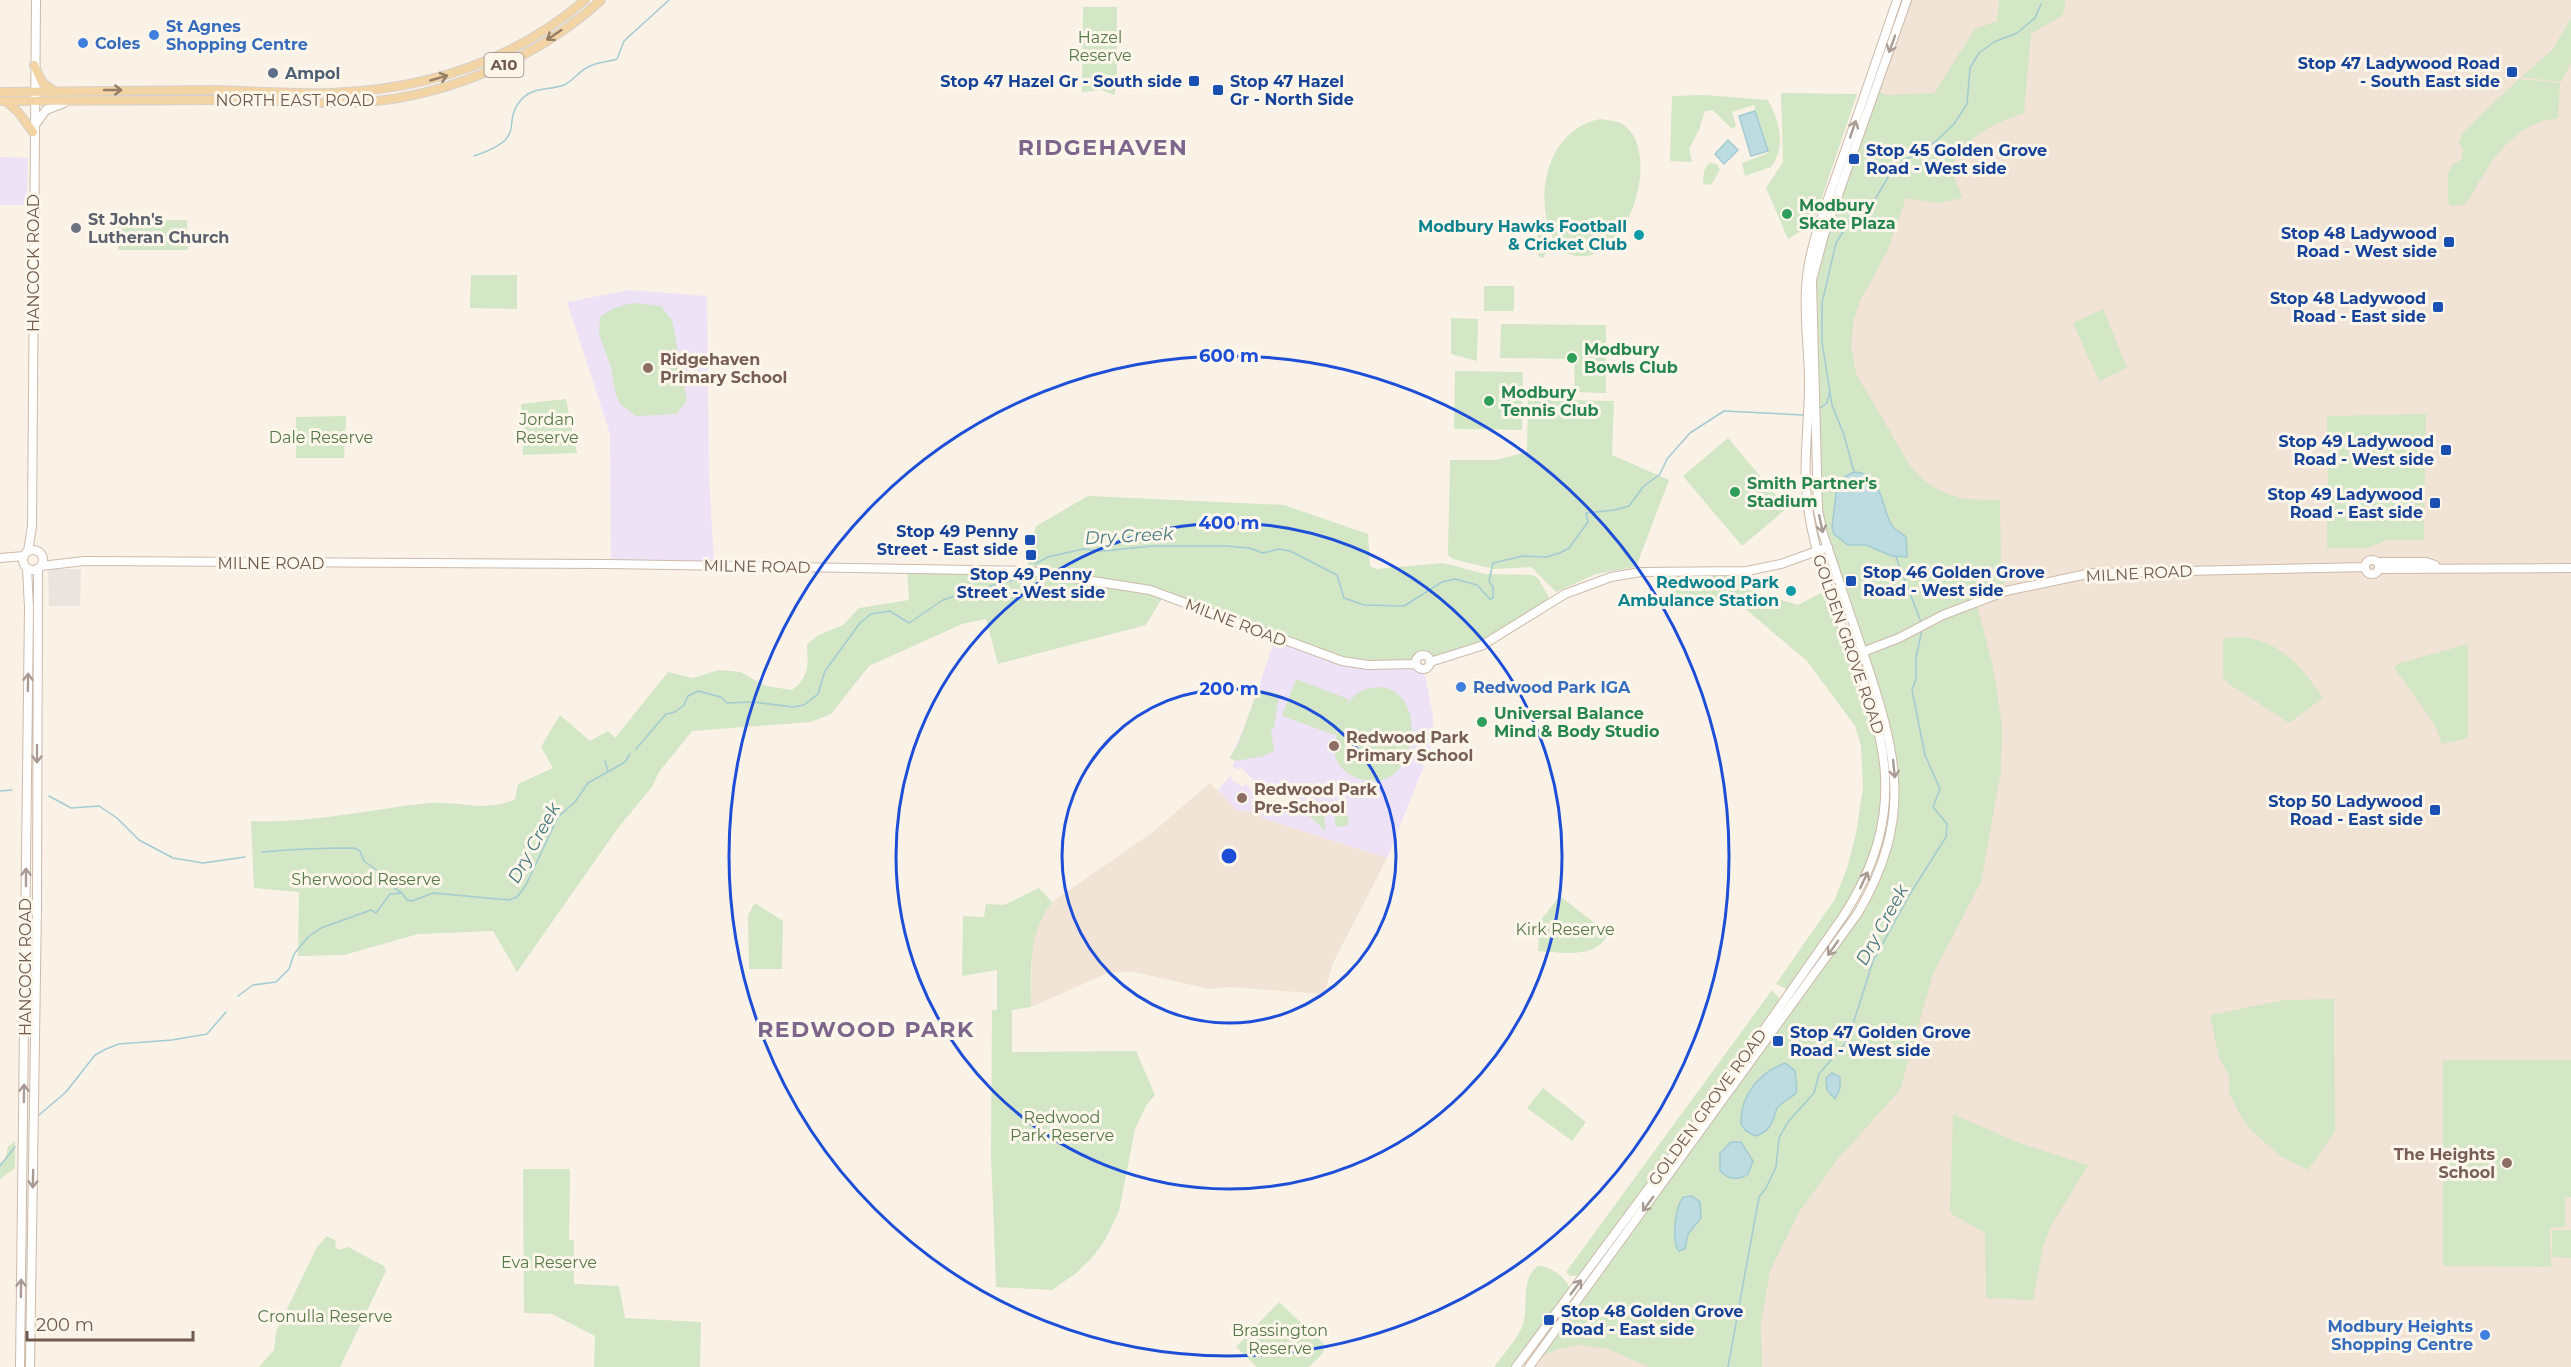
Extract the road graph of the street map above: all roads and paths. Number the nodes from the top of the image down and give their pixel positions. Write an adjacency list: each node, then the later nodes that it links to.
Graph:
1 (36, 0): 6 (main road, HANCOCK ROAD)
2 (585, 0): 7 (main road, NORTH EAST ROAD / A10, one-way to 2)
3 (601, 0): 11 (main road, NORTH EAST ROAD / A10, one-way to 11)
4 (1897, 0): 15 (main road, GOLDEN GROVE ROAD, one-way to 4)
5 (1907, 0): 15 (main road, GOLDEN GROVE ROAD, one-way to 15)
6 (34, 65): 9 (main road); 10 (main road, HANCOCK ROAD)
7 (175, 90): 9 (main road, NORTH EAST ROAD / A10, one-way to 7); 11 (main road)
8 (0, 92): 10 (main road, NORTH EAST ROAD)
9 (55, 92): 10 (main road, NORTH EAST ROAD / A10)
10 (34, 97): 12 (main road, NORTH EAST ROAD); 13 (main road, NORTH EAST ROAD / A10); 14 (main road, HANCOCK ROAD)
11 (202, 100): 13 (main road, NORTH EAST ROAD / A10)
12 (3, 101): 14 (main road)
13 (72, 101): 14 (main road)
14 (33, 132): 17 (main road, HANCOCK ROAD)
15 (1842, 174): 16 (main road, GOLDEN GROVE ROAD)
16 (1813, 403): 18 (main road, GOLDEN GROVE ROAD, one-way to 18); 19 (main road, GOLDEN GROVE ROAD)
17 (32, 526): 20 (main road, HANCOCK ROAD); 22 (main road, HANCOCK ROAD)
18 (1828, 548): 19 (main road); 26 (main road, GOLDEN GROVE ROAD)
19 (1817, 552): 23 (main road, MILNE ROAD); 26 (main road, GOLDEN GROVE ROAD)
20 (40, 554): 22 (main road, MILNE ROAD); 23 (main road, MILNE ROAD); 24 (main road, HANCOCK ROAD)
21 (0, 559): 22 (main road)
22 (25, 560): 24 (main road, MILNE ROAD); 27 (main road, HANCOCK ROAD, one-way to 22)
23 (84, 561): 24 (main road, MILNE ROAD)
24 (40, 567): 28 (main road, HANCOCK ROAD, one-way to 28)
25 (2571, 568): 26 (main road, MILNE ROAD)
26 (1859, 653): 31 (main road, GOLDEN GROVE ROAD, one-way to 26); 32 (main road, GOLDEN GROVE ROAD, one-way to 32)
27 (25, 1001): 28 (main road); 29 (main road, HANCOCK ROAD, one-way to 27)
28 (36, 1001): 30 (main road, HANCOCK ROAD, one-way to 30)
29 (20, 1367)
30 (30, 1367)
31 (1516, 1367)
32 (1529, 1367)

